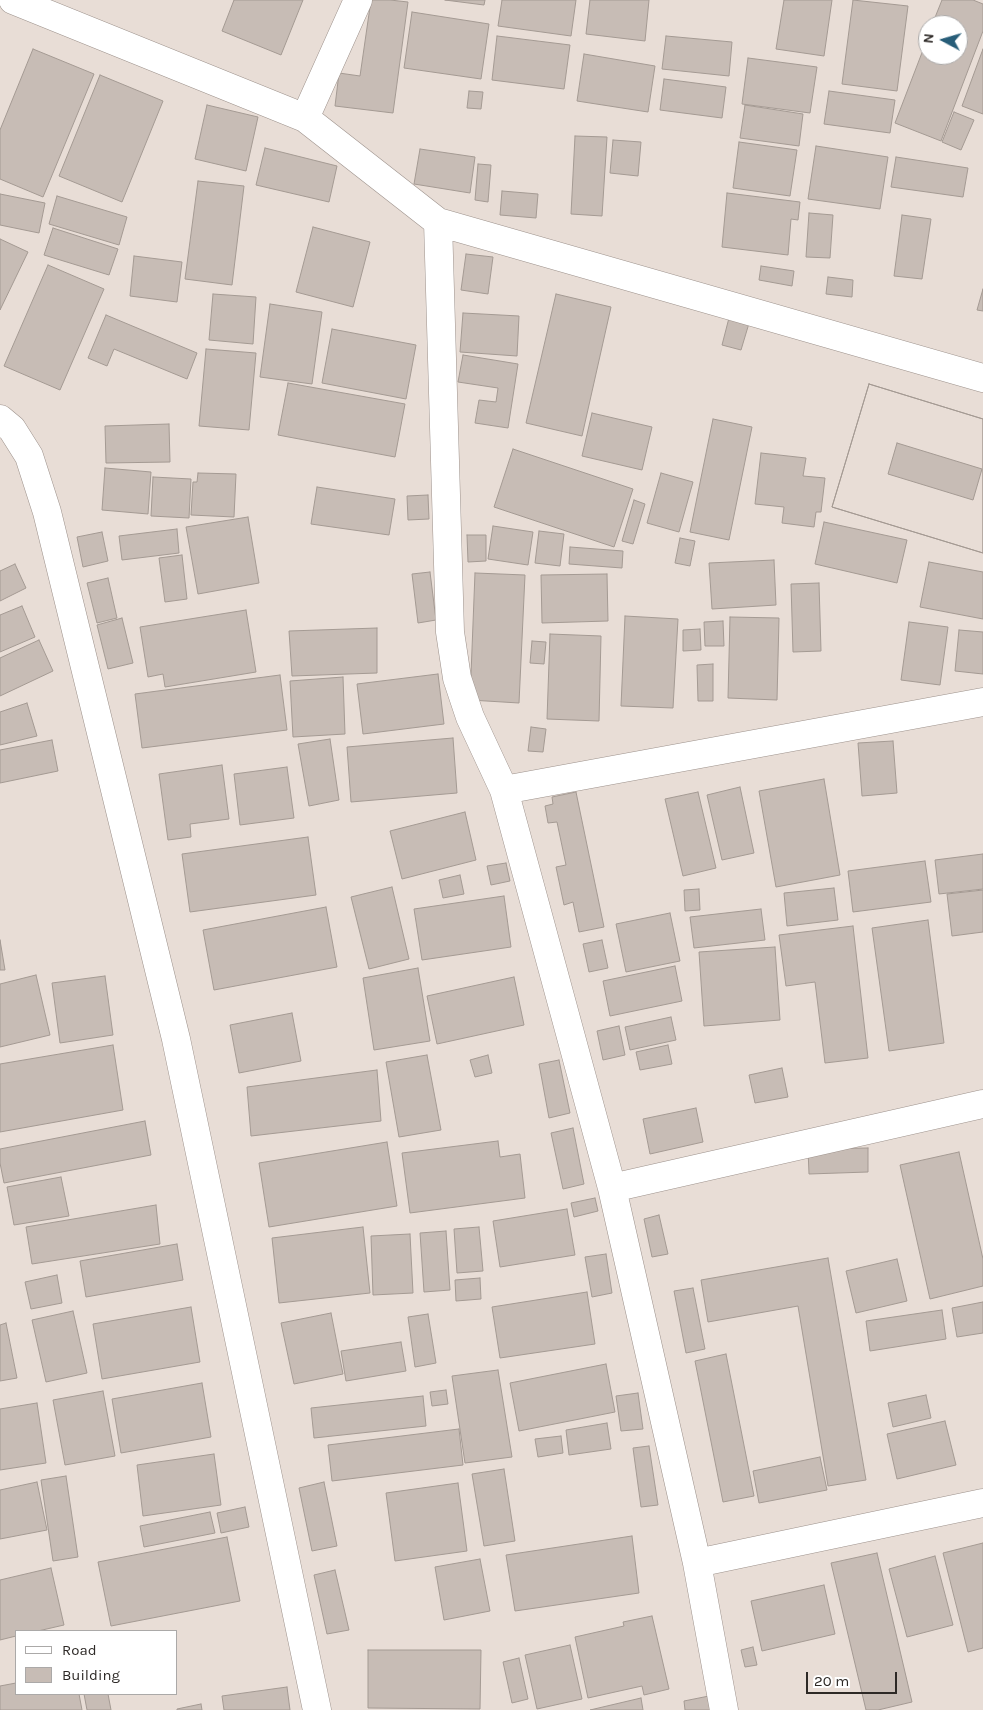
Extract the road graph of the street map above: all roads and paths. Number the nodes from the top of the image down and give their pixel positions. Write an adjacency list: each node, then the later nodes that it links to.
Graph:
1 (14, 0): 3 (street)
2 (358, 0): 3 (street)
3 (305, 118): 4 (street)
4 (438, 222): 5 (street); 8 (street)
5 (983, 378)
6 (0, 419): 13 (street)
7 (983, 702): 8 (street)
8 (504, 790): 10 (street)
9 (983, 1104): 10 (street)
10 (612, 1188): 12 (street)
11 (983, 1503): 12 (street)
12 (697, 1563): 14 (street)
13 (317, 1710)
14 (724, 1710)

